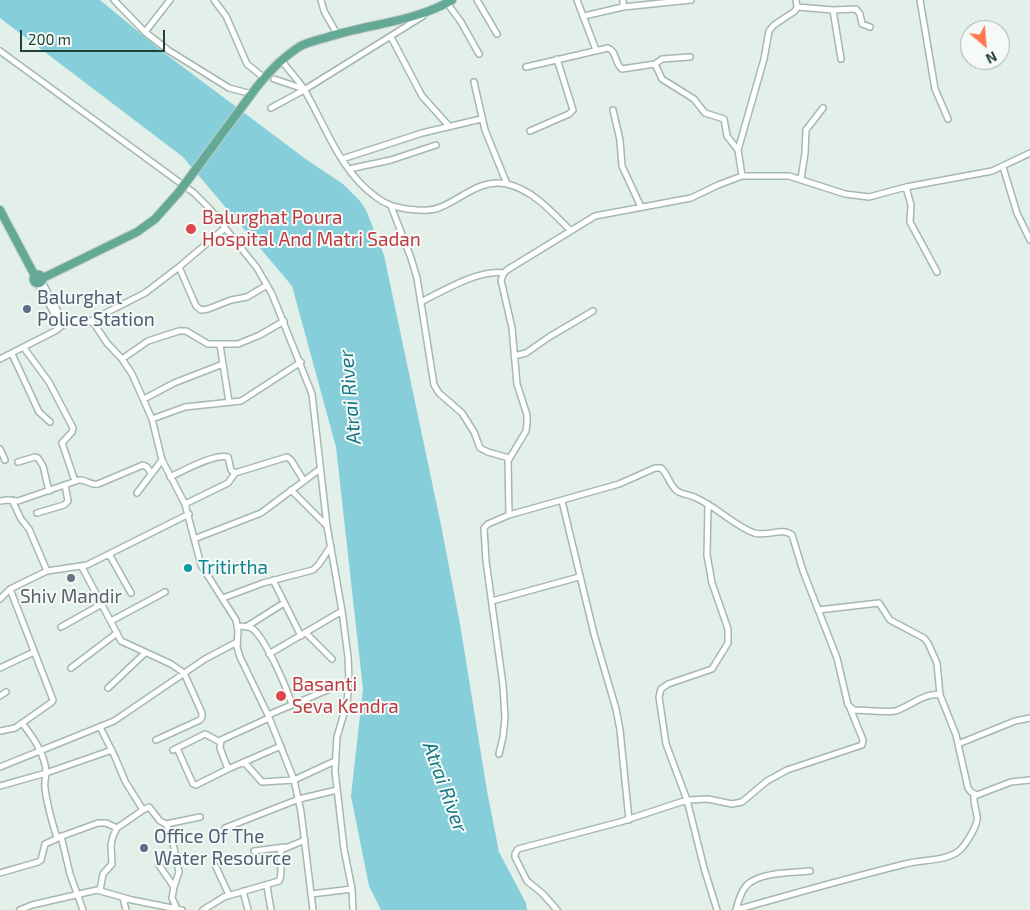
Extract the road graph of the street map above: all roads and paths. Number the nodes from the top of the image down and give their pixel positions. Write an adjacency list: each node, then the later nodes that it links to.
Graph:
1 (114, 0): 18 (street)
2 (170, 0): 18 (street)
3 (214, 0): 31 (street)
4 (321, 0): 19 (street)
5 (477, 0): 20 (street)
6 (577, 0): 16 (street)
7 (623, 0): 12 (street)
8 (691, 0): 12 (street)
9 (796, 0): 13 (street)
10 (920, 0): 40 (street)
11 (445, 2): 15 (main road); 24 (street)
12 (623, 7): 16 (street)
13 (797, 7): 14 (street); 44 (street)
14 (833, 10): 17 (street); 27 (street)
15 (430, 11): 19 (main road); 21 (street)
16 (584, 16): 22 (street)
17 (870, 27)
18 (145, 32): 35 (street)
19 (337, 34): 28 (main road)
20 (497, 34)
21 (391, 37): 34 (street); 41 (street)
22 (596, 50): 26 (street); 29 (street)
23 (0, 51): 56 (street)
24 (479, 54)
25 (690, 57): 29 (street)
26 (557, 59): 30 (street); 42 (street)
27 (841, 59)
28 (282, 61): 31 (main road); 34 (street)
29 (655, 64): 44 (street)
30 (526, 67)
31 (263, 78): 35 (main road)
32 (274, 79): 34 (street)
33 (474, 82): 39 (street)
34 (304, 90): 36 (street); 46 (street)
35 (251, 95): 62 (main road, bridge)
36 (271, 108)
37 (823, 108): 50 (street)
38 (613, 110): 54 (street)
39 (481, 119): 41 (street); 51 (street)
40 (948, 119)
41 (449, 126): 46 (street)
42 (530, 131)
43 (436, 145): 48 (street)
44 (738, 150): 49 (street)
45 (1030, 153): 47 (street)
46 (342, 159): 48 (street)
47 (1003, 167): 52 (street); 58 (street)
48 (349, 169): 53 (street)
49 (742, 176): 50 (street); 54 (street)
50 (801, 179): 52 (street)
51 (507, 184): 53 (street); 57 (street)
52 (906, 187): 61 (street)
53 (391, 206): 64 (street)
54 (641, 207): 57 (street)
55 (0, 210): 62 (main road)
56 (225, 228): 59 (street); 63 (street)
57 (570, 230): 60 (street)
58 (1030, 240)
59 (179, 268): 63 (street); 66 (street)
60 (504, 272): 64 (street); 72 (street)
61 (936, 272)
62 (39, 280): 68 (street)
63 (267, 285): 67 (street)
64 (420, 302): 82 (street)
65 (593, 311): 72 (street)
66 (90, 321): 68 (street); 74 (street)
67 (284, 321): 69 (street); 75 (street)
68 (63, 324): 70 (street)
69 (220, 345): 74 (street); 76 (street)
70 (24, 348): 71 (street); 90 (street)
71 (12, 354): 73 (street); 80 (street)
72 (514, 356): 82 (street)
73 (0, 359)
74 (122, 359): 77 (street)
75 (301, 362): 78 (street); 86 (street)
76 (223, 364): 77 (street); 78 (street)
77 (144, 399): 79 (street)
78 (229, 402): 79 (street)
79 (152, 419): 84 (street)
80 (50, 422)
81 (0, 449): 83 (street)
82 (509, 458): 103 (street)
83 (5, 460)
84 (162, 460): 87 (street); 89 (street)
85 (18, 462): 94 (street)
86 (320, 469): 91 (street); 104 (street)
87 (152, 473): 90 (street); 95 (street)
88 (235, 473): 89 (street); 91 (street); 99 (street)
89 (170, 477): 99 (street)
90 (75, 481): 92 (street)
91 (304, 481): 93 (street)
92 (65, 485): 94 (street); 101 (street)
93 (291, 490): 104 (street); 105 (street)
94 (49, 491): 96 (street)
95 (137, 493)
96 (12, 500): 98 (street); 109 (street)
97 (562, 500): 100 (street); 103 (street); 110 (street)
98 (0, 502)
99 (185, 504): 102 (street)
100 (708, 504): 121 (street); 168 (street)
101 (37, 513)
102 (189, 514): 105 (street); 107 (street)
103 (509, 515): 118 (street)
104 (328, 526): 106 (street)
105 (194, 539): 116 (street)
106 (331, 546): 111 (street); 122 (street)
107 (109, 554): 108 (street); 114 (street)
108 (82, 567): 109 (street); 120 (street)
109 (47, 571): 112 (street)
110 (579, 578): 118 (street); 171 (street)
111 (273, 580): 116 (street); 119 (street)
112 (10, 589): 115 (street); 131 (street)
113 (165, 592): 123 (street)
114 (131, 593)
115 (2, 594): 117 (street)
116 (223, 598): 124 (street)
117 (0, 599)
118 (492, 601): 156 (street)
119 (284, 603): 126 (street); 129 (street)
120 (102, 604): 123 (street); 125 (street)
121 (818, 610): 141 (street); 144 (street)
122 (342, 611): 127 (street); 138 (street)
123 (111, 621): 128 (street)
124 (238, 626): 126 (street); 130 (street)
125 (61, 627)
126 (246, 627): 133 (street)
127 (306, 632): 129 (street); 134 (street)
128 (117, 633): 132 (street); 136 (street)
129 (301, 636): 133 (street)
130 (237, 642): 137 (street); 145 (street)
131 (34, 652): 135 (street); 147 (street)
132 (145, 653): 137 (street); 139 (street)
133 (269, 654): 143 (street)
134 (332, 659)
135 (0, 668)
136 (72, 668)
137 (184, 673): 148 (street); 150 (street)
138 (348, 681): 143 (street); 157 (street)
139 (108, 688)
140 (6, 692): 142 (street)
141 (940, 695): 144 (street); 152 (street)
142 (0, 696)
143 (292, 705): 145 (street)
144 (850, 708): 168 (street)
145 (269, 716): 151 (street); 153 (street)
146 (1030, 718): 152 (street)
147 (22, 723): 149 (street); 155 (street)
148 (100, 727): 154 (street); 155 (street)
149 (0, 731)
150 (156, 740)
151 (220, 742): 160 (street); 160 (street)
152 (958, 744): 166 (street)
153 (281, 746): 158 (street); 162 (street)
154 (112, 750): 161 (street); 169 (street)
155 (40, 751): 159 (street); 161 (street)
156 (498, 754)
157 (335, 761): 162 (street); 165 (street)
158 (244, 762): 160 (street); 162 (street)
159 (0, 767)
160 (228, 769)
161 (46, 773): 164 (street); 175 (street)
162 (294, 780): 167 (street)
163 (1030, 780): 166 (street)
164 (0, 786)
165 (337, 790): 167 (street); 185 (street)
166 (974, 794): 203 (street)
167 (299, 799): 174 (street); 176 (street)
168 (687, 800): 171 (street); 202 (street)
169 (143, 810): 172 (street); 173 (street)
170 (200, 818): 172 (street)
171 (629, 820): 201 (street)
172 (166, 824): 184 (street)
173 (117, 828): 175 (street); 186 (street)
174 (225, 828)
175 (59, 837): 182 (street); 188 (street)
176 (305, 840): 177 (street); 189 (street)
177 (285, 847): 178 (street); 183 (street)
178 (254, 850)
179 (159, 865): 184 (street)
180 (216, 867): 190 (street)
181 (810, 872): 203 (street)
182 (0, 873)
183 (267, 886): 187 (street); 198 (street)
184 (174, 887): 192 (street)
185 (352, 889): 189 (street); 200 (street)
186 (100, 890): 188 (street); 191 (street)
187 (243, 891): 190 (street); 197 (street)
188 (77, 894): 193 (street); 194 (street)
189 (311, 894): 199 (street)
190 (229, 895): 196 (street)
191 (123, 898): 192 (street); 195 (street)
192 (180, 909)
193 (20, 910)
194 (83, 910)
195 (126, 910)
196 (203, 910)
197 (248, 910)
198 (271, 910)
199 (314, 910)
200 (353, 910)
201 (557, 910)
202 (717, 910)
203 (736, 910)

